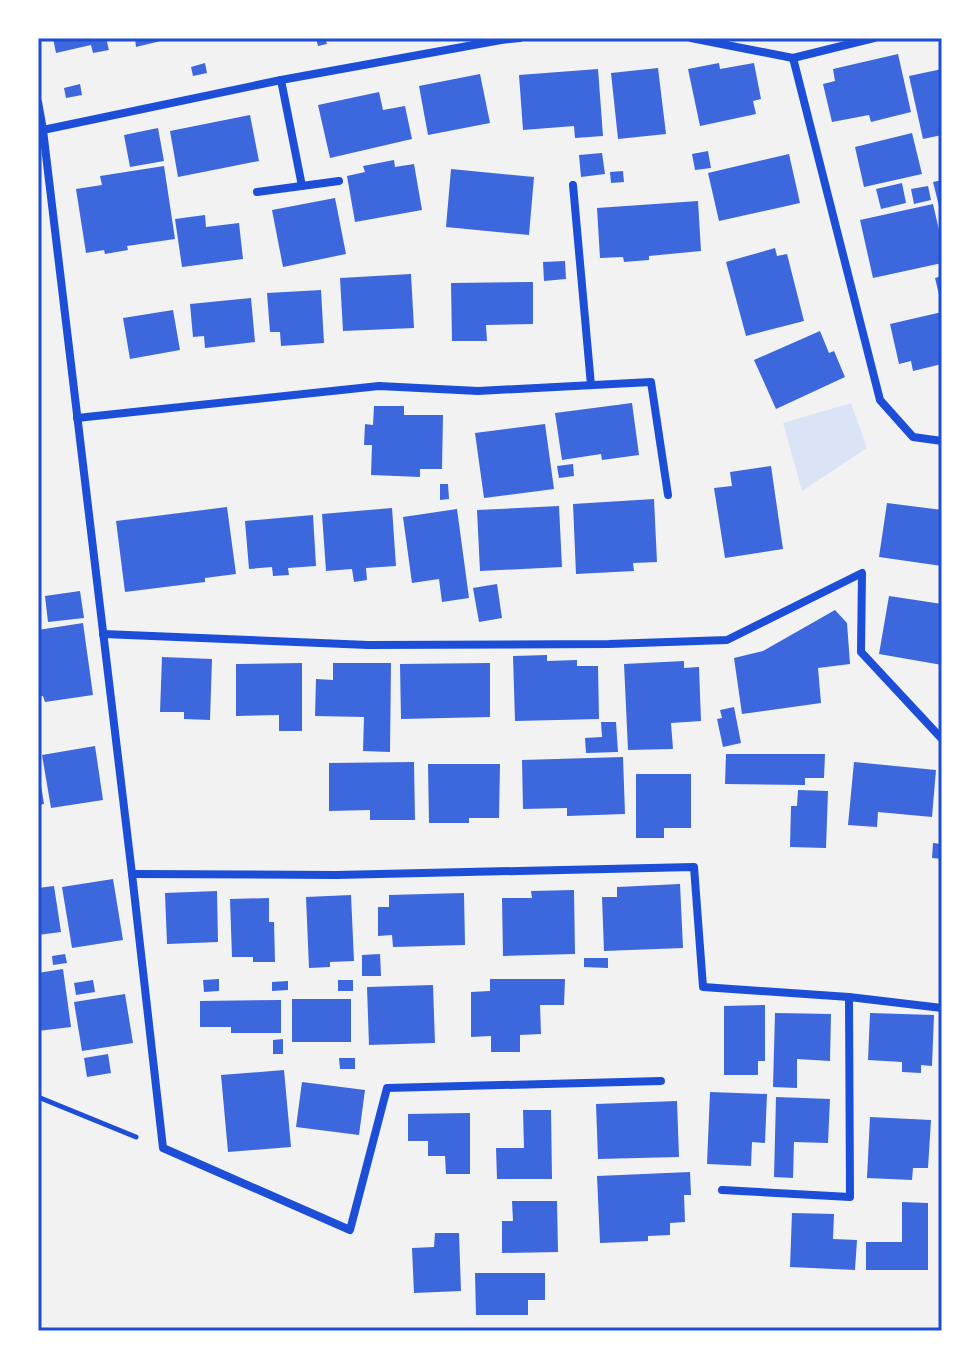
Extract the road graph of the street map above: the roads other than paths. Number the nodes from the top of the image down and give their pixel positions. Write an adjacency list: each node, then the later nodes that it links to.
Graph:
1 (520, 38): 4 (street)
2 (691, 38): 5 (street)
3 (874, 38): 5 (street)
4 (500, 39): 6 (street)
5 (793, 58): 15 (street)
6 (281, 80): 8 (street); 11 (street)
7 (38, 102): 8 (street)
8 (43, 130): 14 (street)
9 (339, 181): 11 (street)
10 (573, 185): 13 (street)
11 (302, 186): 12 (street)
12 (257, 192)
13 (591, 385): 14 (street); 16 (street)
14 (77, 418): 17 (street)
15 (942, 441)
16 (668, 495)
17 (103, 634): 18 (street); 19 (street)
18 (942, 739)
19 (132, 874): 20 (street); 22 (street)
20 (849, 997): 21 (street); 23 (street)
21 (942, 1008)
22 (661, 1081)
23 (722, 1190)

